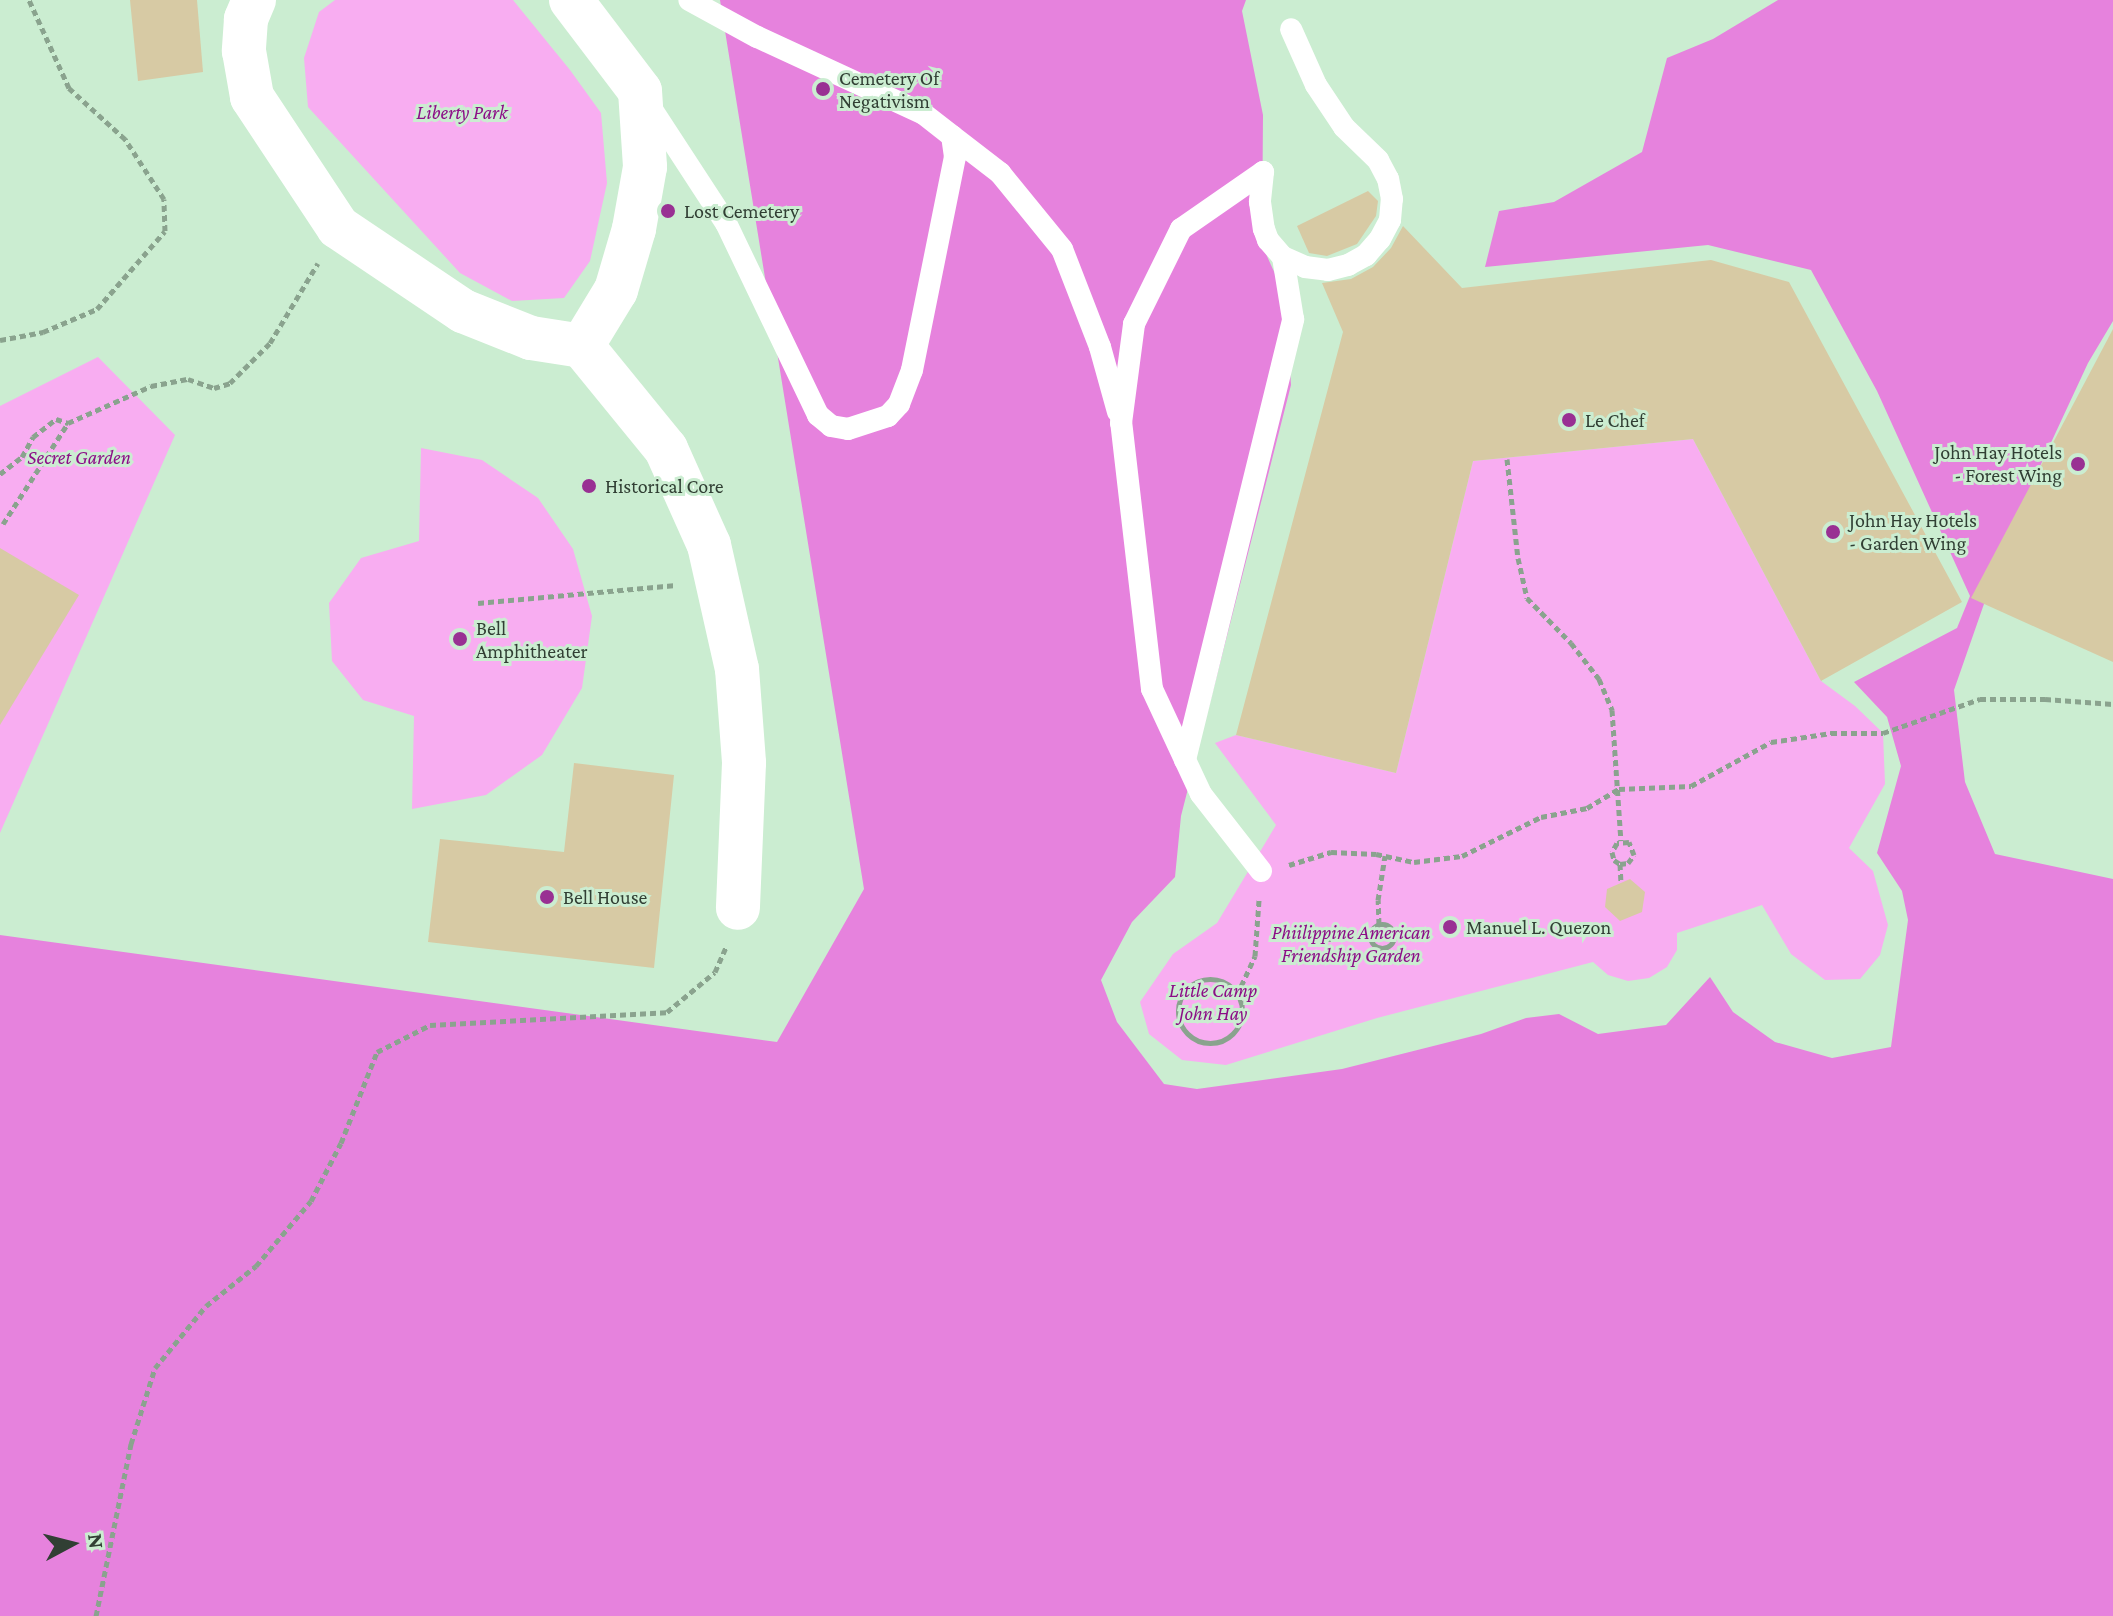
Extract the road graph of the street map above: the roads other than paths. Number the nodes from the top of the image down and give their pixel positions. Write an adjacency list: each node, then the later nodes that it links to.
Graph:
1 (254, 0): 8 (street)
2 (571, 0): 5 (street)
3 (689, 0): 6 (lane)
4 (1291, 29): 7 (lane)
5 (640, 91): 6 (lane); 8 (street)
6 (952, 136): 9 (lane)
7 (1283, 257): 9 (lane); 10 (lane)
8 (582, 346): 12 (street)
9 (1121, 423): 10 (lane)
10 (1185, 760): 11 (lane)
11 (1261, 871)
12 (738, 908)

